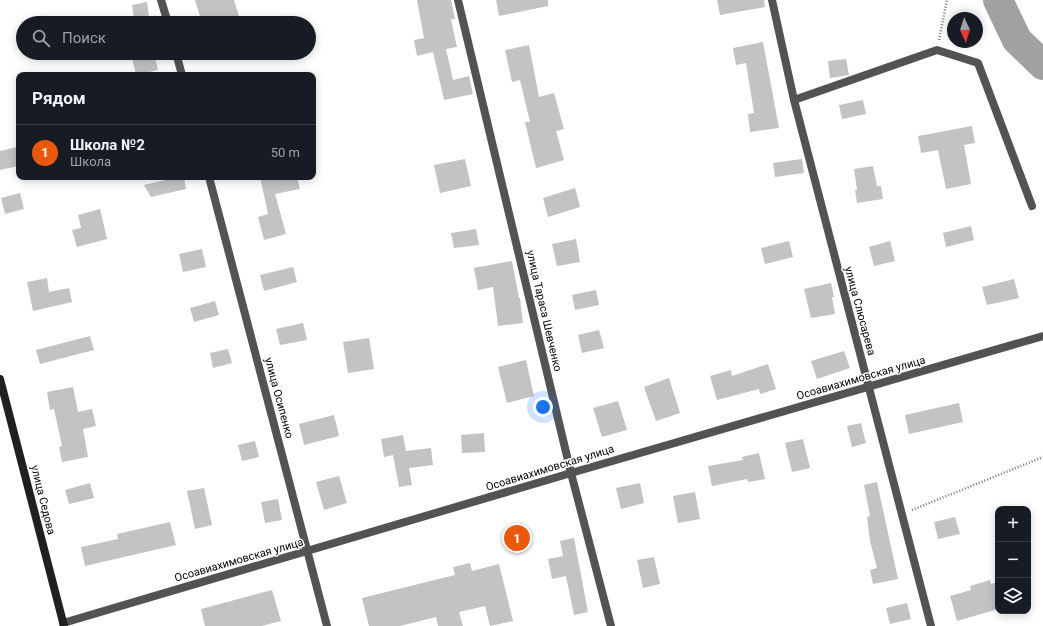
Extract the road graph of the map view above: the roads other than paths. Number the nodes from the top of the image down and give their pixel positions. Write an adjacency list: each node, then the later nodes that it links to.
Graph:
1 (162, 0): 4 (street)
2 (458, 0): 13 (street, улица Тараса Шевченко)
3 (772, 0): 7 (street, улица Слюсарева)
4 (166, 16)
5 (178, 60): 6 (street)
6 (181, 72)
7 (794, 100): 9 (street); 12 (street, улица Слюсарева)
8 (210, 180): 14 (street, улица Осипенко)
9 (1032, 206)
10 (1043, 336): 12 (street, Осоавиахимовская улица)
11 (0, 379): 15 (main road, улица Седова)
12 (869, 387): 13 (street, Осоавиахимовская улица); 18 (street, улица Слюсарева)
13 (571, 473): 14 (street, Осоавиахимовская улица); 17 (street, улица Тараса Шевченко)
14 (309, 552): 15 (street, Осоавиахимовская улица); 16 (street, улица Осипенко)
15 (63, 624)
16 (327, 626)
17 (611, 626)
18 (931, 626)

